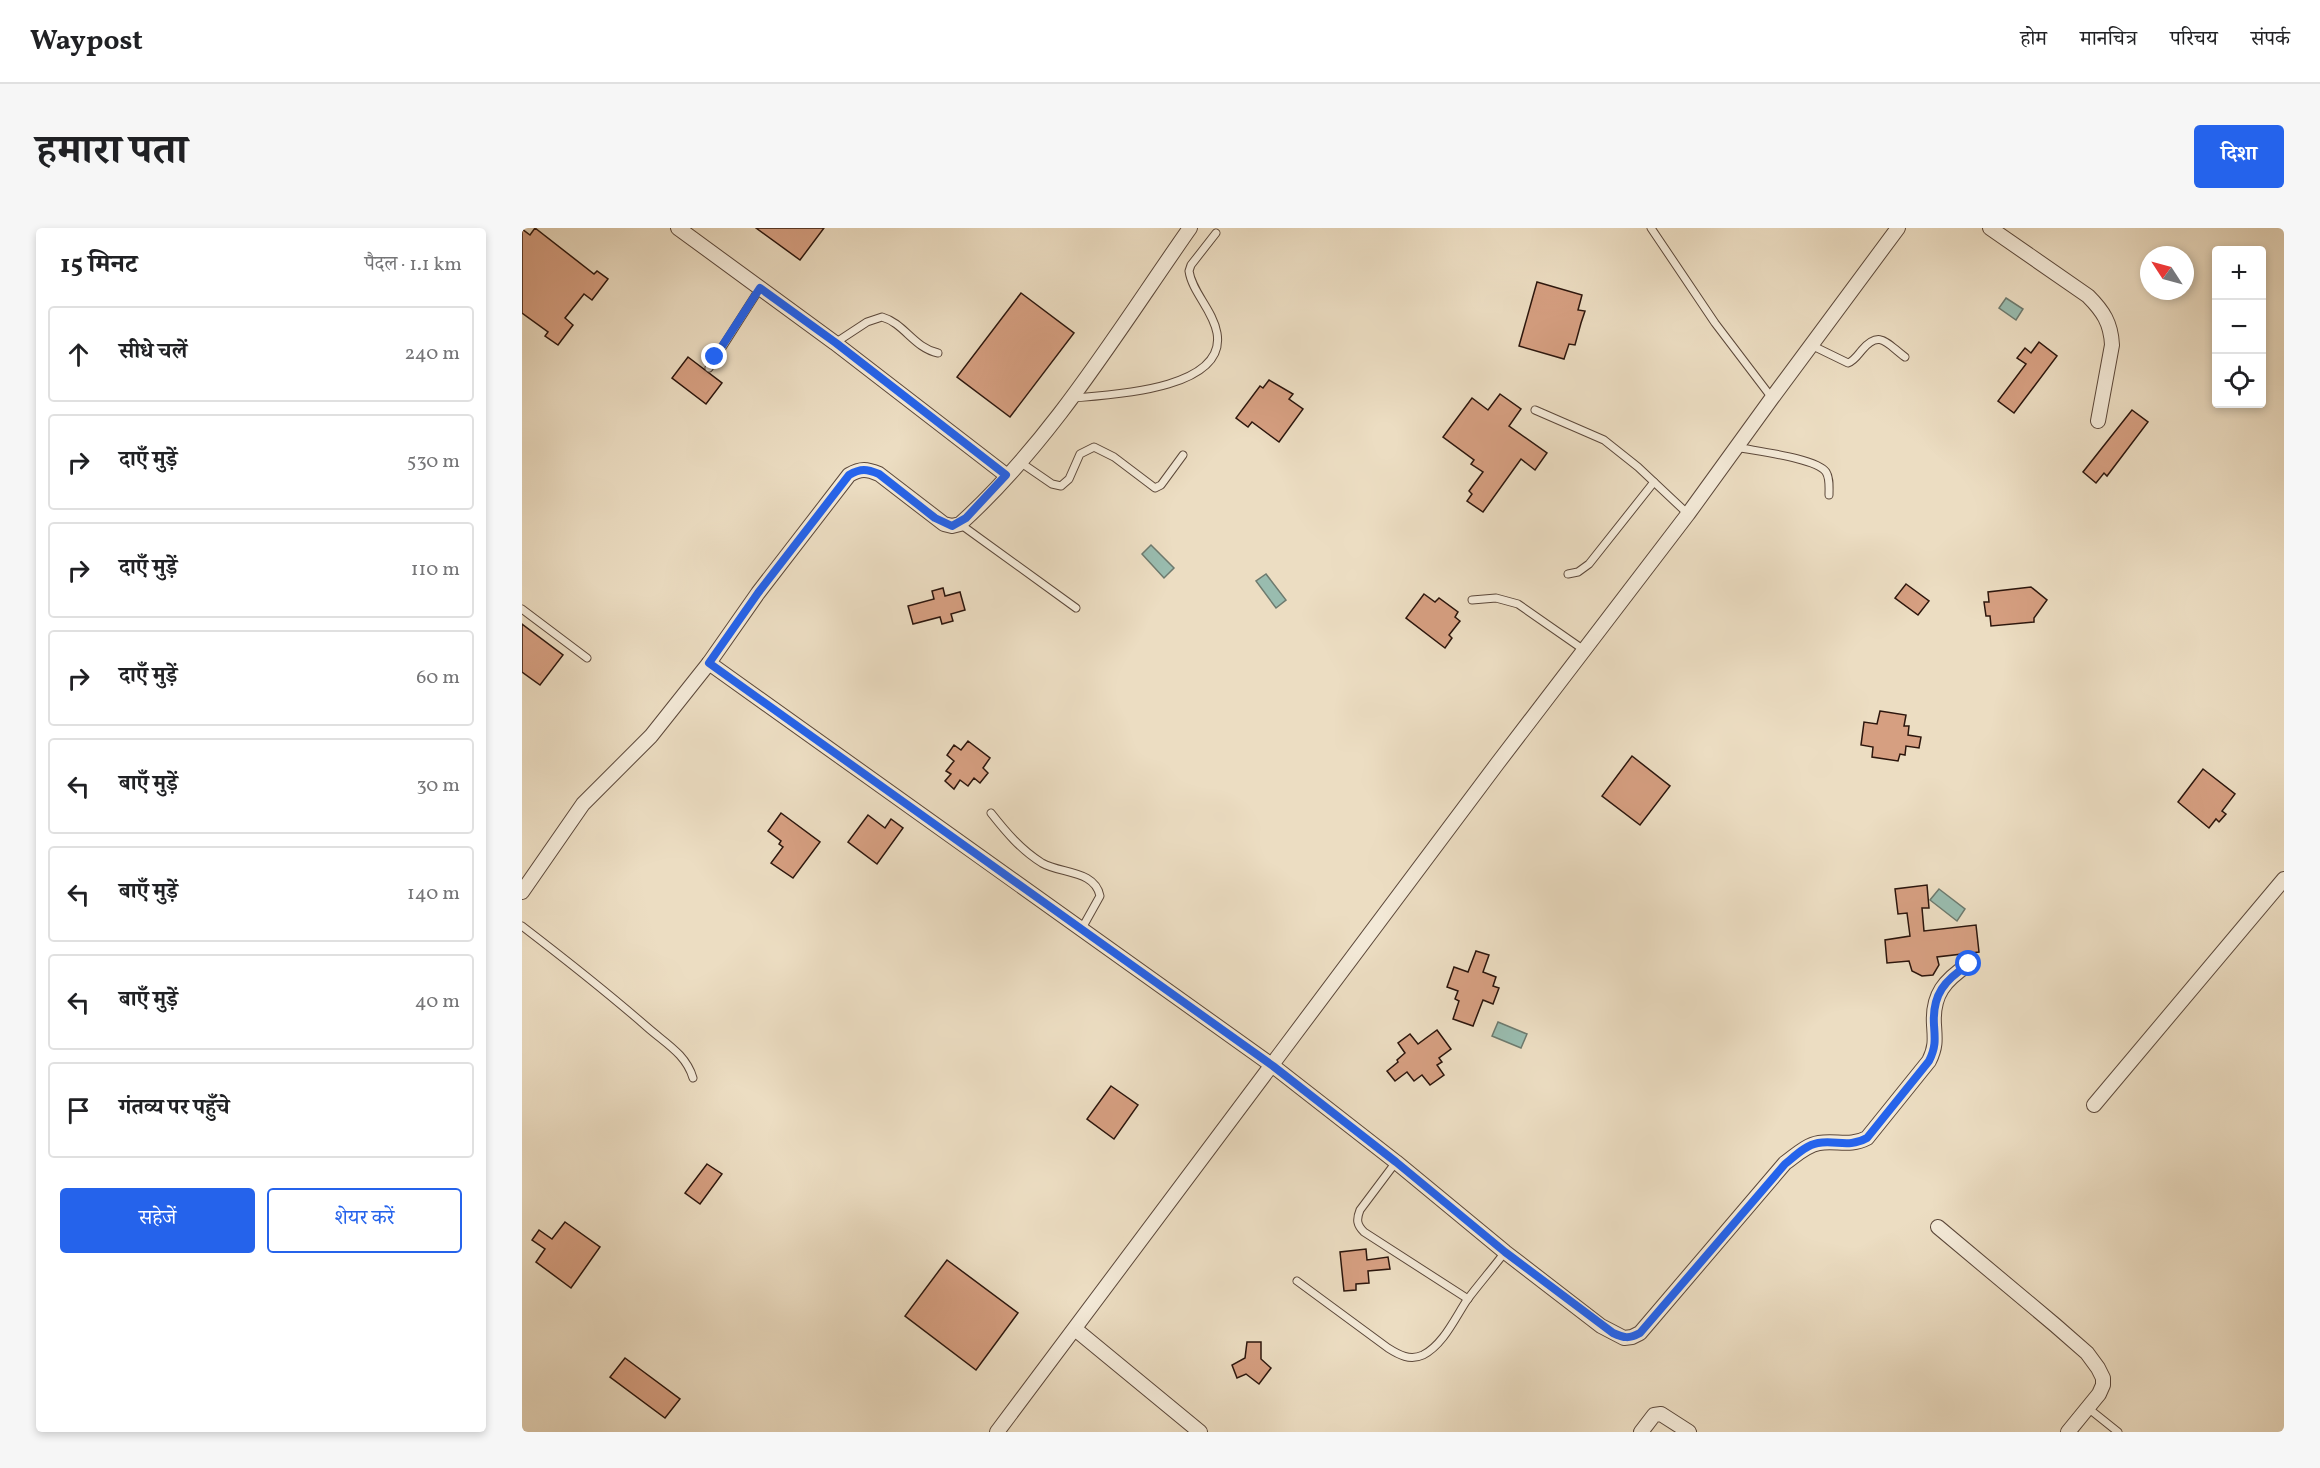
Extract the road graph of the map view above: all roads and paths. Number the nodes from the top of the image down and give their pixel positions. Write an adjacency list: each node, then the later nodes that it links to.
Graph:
1 (678, 228): 7 (street)
2 (1190, 228): 13 (street)
3 (1651, 228): 14 (lane)
4 (1898, 228): 9 (street)
5 (1990, 228): 16 (street)
6 (1216, 233): 13 (lane)
7 (760, 288): 8 (street); 12 (lane)
8 (836, 343): 10 (lane); 20 (street)
9 (1811, 345): 11 (lane); 14 (street)
10 (938, 353)
11 (1905, 357)
12 (709, 368)
13 (1071, 398): 19 (street)
14 (1772, 398): 17 (street)
15 (1535, 410): 21 (lane)
16 (2098, 421)
17 (1736, 447): 22 (lane); 23 (street)
18 (1184, 455): 19 (lane)
19 (1020, 462): 20 (street)
20 (1006, 475): 24 (street)
21 (1654, 482): 23 (lane); 25 (lane)
22 (1829, 495)
23 (1689, 514): 29 (street)
24 (960, 524): 27 (lane); 31 (street)
25 (1568, 574)
26 (1472, 600): 29 (lane)
27 (1076, 608)
28 (522, 609): 30 (lane)
29 (1584, 650): 38 (street)
30 (587, 658)
31 (709, 663): 34 (street); 36 (street)
32 (991, 813): 36 (lane)
33 (2284, 879): 40 (street)
34 (522, 892)
35 (522, 926): 39 (lane)
36 (1081, 930): 38 (street)
37 (1969, 964): 43 (street)
38 (1273, 1066): 41 (street); 46 (street)
39 (693, 1077)
40 (2094, 1106)
41 (1396, 1162): 43 (street); 45 (lane)
42 (1938, 1227): 47 (street)
43 (1505, 1252): 45 (lane)
44 (1297, 1281): 45 (lane)
45 (1468, 1299)
46 (1075, 1329): 48 (street); 49 (street)
47 (2088, 1408): 52 (street); 53 (lane)
48 (997, 1432)
49 (1200, 1432)
50 (1641, 1432): 51 (street)
51 (1689, 1432)
52 (2068, 1432)
53 (2118, 1432)

